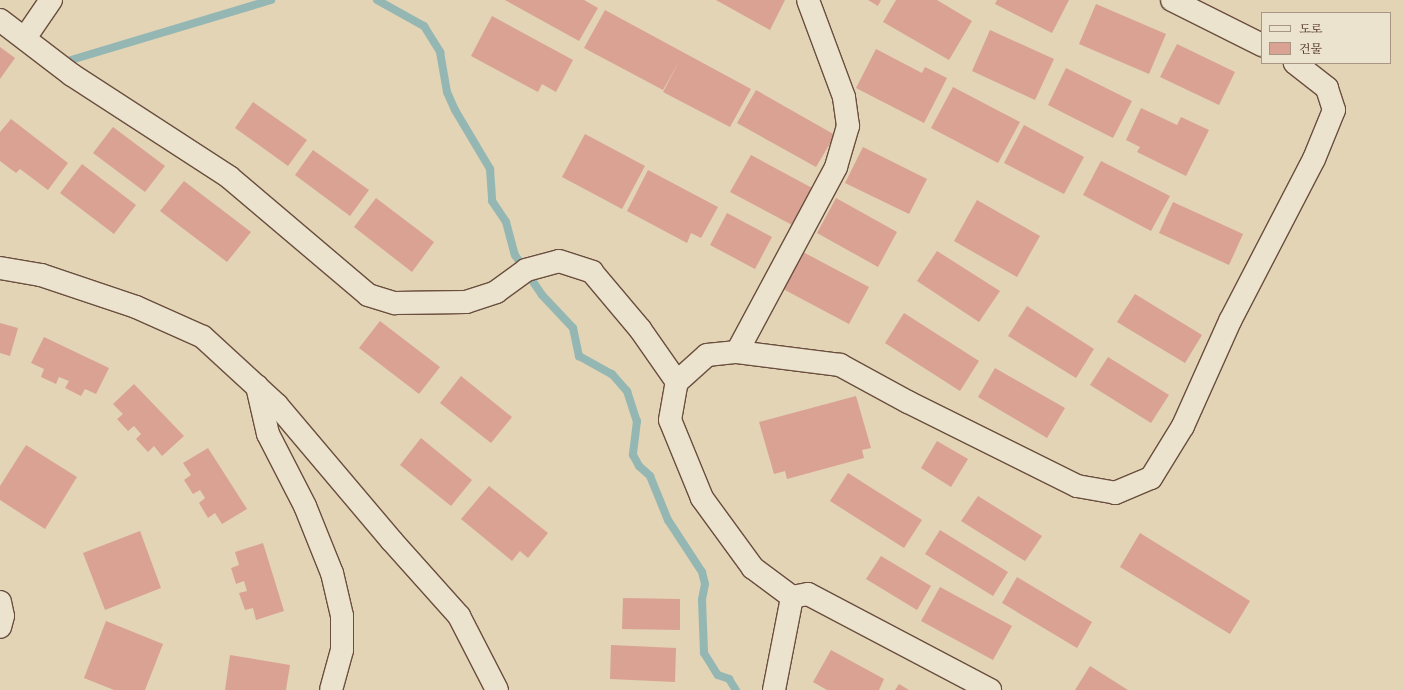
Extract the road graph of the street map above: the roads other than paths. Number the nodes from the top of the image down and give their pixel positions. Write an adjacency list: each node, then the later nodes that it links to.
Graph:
1 (51, 0): 5 (street)
2 (808, 0): 9 (street)
3 (1172, 0): 6 (street)
4 (0, 20): 5 (street)
5 (25, 38): 10 (street)
6 (1261, 44)
7 (1296, 64): 9 (street)
8 (0, 268): 11 (street)
9 (737, 352): 10 (street)
10 (677, 382): 12 (street)
11 (256, 386): 15 (street); 16 (street)
12 (792, 597): 17 (street); 18 (street)
13 (0, 602): 14 (street)
14 (0, 627)
15 (331, 690)
16 (497, 690)
17 (774, 690)
18 (990, 690)

